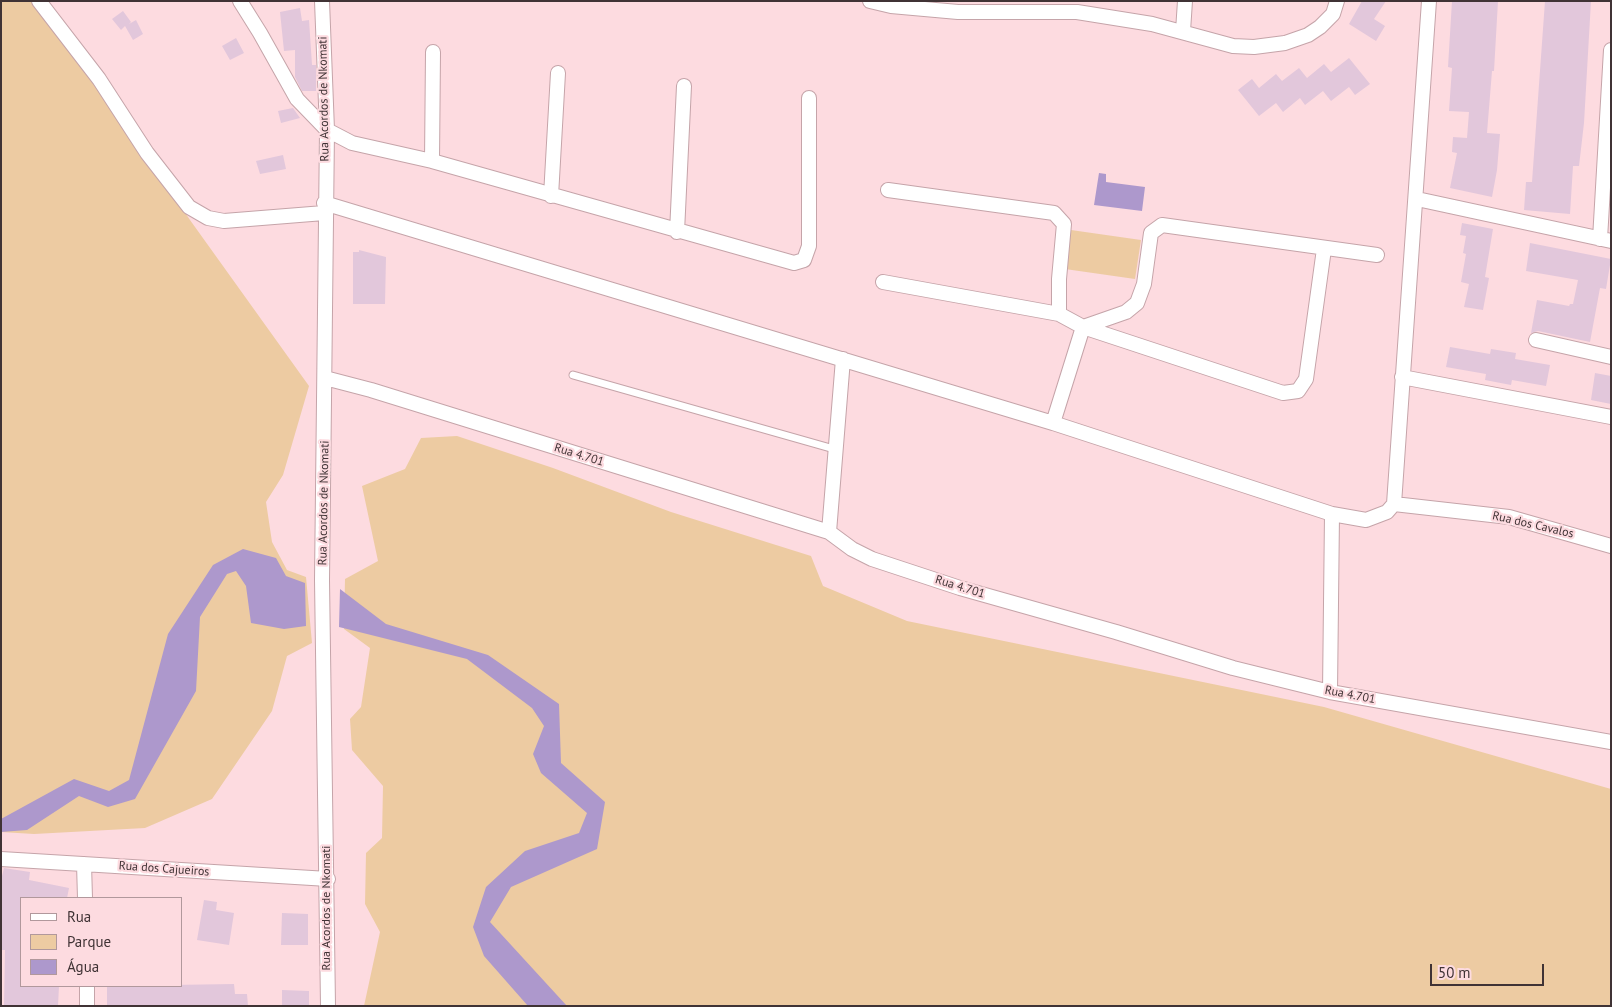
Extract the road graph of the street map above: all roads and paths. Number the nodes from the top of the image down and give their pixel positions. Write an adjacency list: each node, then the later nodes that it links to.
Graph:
1 (39, 1): 20 (street)
2 (240, 1): 15 (street)
3 (322, 1): 15 (street, Rua Acordos de Nkomati)
4 (870, 1): 8 (street)
5 (1185, 1): 9 (street)
6 (1337, 1): 9 (street)
7 (1429, 1): 19 (street)
8 (930, 5): 9 (street)
9 (1183, 31)
10 (1611, 50): 22 (street)
11 (434, 52): 16 (street)
12 (558, 73): 18 (street)
13 (684, 86): 21 (street)
14 (809, 98): 21 (street)
15 (327, 130): 16 (street); 20 (street, Rua Acordos de Nkomati)
16 (432, 161): 18 (street)
17 (888, 190): 26 (street)
18 (550, 196): 21 (street)
19 (1416, 199): 22 (street); 33 (street)
20 (324, 208): 30 (street); 32 (street, Rua Acordos de Nkomati)
21 (676, 232)
22 (1606, 240)
23 (1324, 249): 24 (street); 27 (street); 27 (street)
24 (1377, 255)
25 (883, 282): 26 (street)
26 (1059, 314): 27 (street)
27 (1083, 327): 35 (street)
28 (1536, 340): 29 (street)
29 (1611, 357)
30 (843, 359): 35 (street); 36 (street)
31 (573, 375): 36 (lane)
32 (325, 378): 39 (street, Rua 4.701); 45 (street, Rua Acordos de Nkomati)
33 (1402, 378): 34 (street); 37 (street)
34 (1611, 417)
35 (1053, 423): 38 (street)
36 (834, 449): 39 (street)
37 (1394, 504): 38 (street); 40 (street, Rua dos Cavalos)
38 (1332, 514): 41 (street)
39 (829, 532): 41 (street, Rua 4.701)
40 (1611, 546)
41 (1330, 692): 42 (street, Rua 4.701)
42 (1611, 742)
43 (1, 859): 44 (street, Rua dos Cajueiros)
44 (84, 864): 45 (street, Rua dos Cajueiros); 46 (street)
45 (328, 879): 49 (street, Rua Acordos de Nkomati)
46 (85, 897)
47 (87, 987): 48 (street)
48 (87, 1006)
49 (328, 1006)

